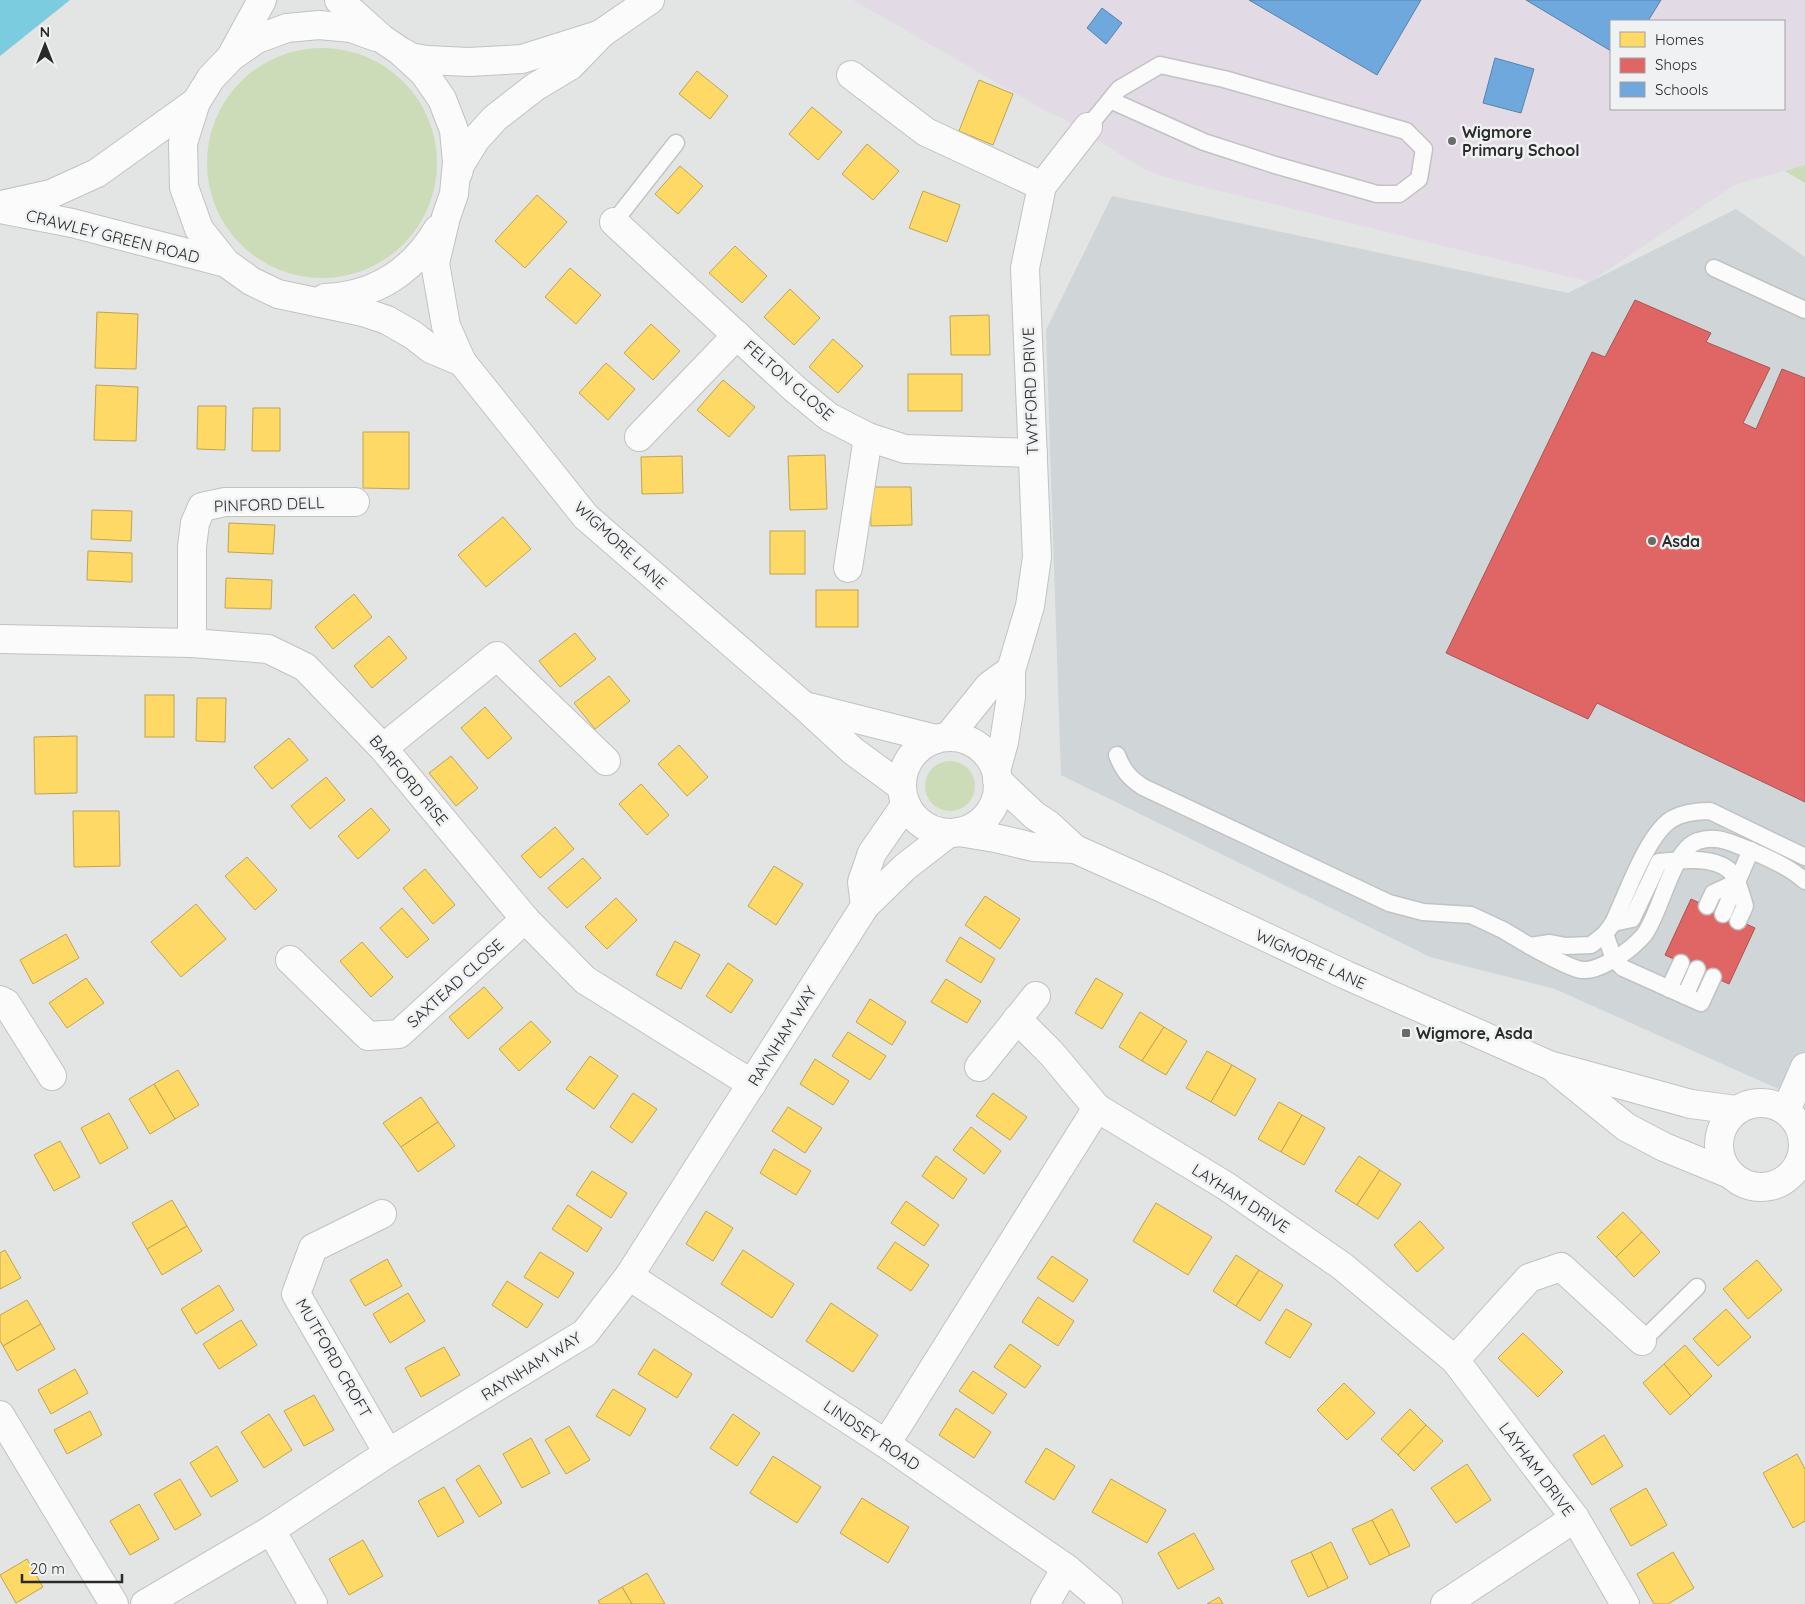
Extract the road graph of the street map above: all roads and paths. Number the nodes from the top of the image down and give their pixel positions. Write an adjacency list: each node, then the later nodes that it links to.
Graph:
1 (262, 0): 6 (street, WIGMORE LANE)
2 (339, 0): 5 (street, WIGMORE LANE)
3 (650, 0): 4 (street)
4 (602, 34): 5 (street); 13 (street)
5 (391, 45): 6 (street, WIGMORE LANE); 13 (street, WIGMORE LANE)
6 (230, 57): 9 (street, WIGMORE LANE)
7 (851, 75): 12 (street)
8 (1110, 100): 8 (lane); 10 (lane)
9 (196, 102): 14 (street, CRAWLEY GREEN ROAD); 16 (street, WIGMORE LANE)
10 (1088, 127): 12 (street, TWYFORD DRIVE)
11 (676, 143): 15 (lane)
12 (1042, 186): 24 (street, TWYFORD DRIVE)
13 (450, 206): 18 (street, WIGMORE LANE); 21 (street, WIGMORE LANE)
14 (0, 207): 16 (street, CRAWLEY GREEN ROAD)
15 (614, 222): 20 (street, FELTON CLOSE)
16 (226, 263): 18 (street, WIGMORE LANE)
17 (1714, 268): 19 (lane)
18 (308, 299): 21 (street, WIGMORE LANE)
19 (1805, 310)
20 (737, 335): 22 (street, FELTON CLOSE); 23 (street, FELTON CLOSE)
21 (462, 362): 30 (street, WIGMORE LANE)
22 (639, 437)
23 (868, 437): 24 (street, FELTON CLOSE); 26 (street)
24 (1033, 452): 29 (street, TWYFORD DRIVE)
25 (355, 502): 28 (street, PINFORD DELL)
26 (848, 568)
27 (0, 639): 28 (street, BARFORD RISE)
28 (192, 643): 32 (street, BARFORD RISE)
29 (1011, 670): 31 (street); 35 (street, TWYFORD DRIVE)
30 (803, 705): 31 (street, WIGMORE LANE); 36 (street, WIGMORE LANE)
31 (942, 738): 35 (street, WIGMORE LANE); 36 (street)
32 (383, 748): 34 (street); 47 (street, BARFORD RISE)
33 (1117, 755): 50 (lane)
34 (606, 761)
35 (997, 775): 37 (street); 38 (street, WIGMORE LANE)
36 (904, 796): 37 (street, WIGMORE LANE); 44 (street)
37 (954, 833): 38 (street, WIGMORE LANE); 44 (street, RAYNHAM WAY)
38 (1075, 849): 61 (street, WIGMORE LANE)
39 (1750, 850): 41 (lane); 42 (lane); 43 (lane)
40 (1805, 857): 49 (lane)
41 (1677, 860): 43 (lane); 49 (lane); 51 (lane)
42 (1805, 881)
43 (1737, 882): 45 (lane); 46 (lane); 48 (lane)
44 (865, 906): 65 (street, RAYNHAM WAY)
45 (1707, 906)
46 (1723, 914)
47 (525, 919): 52 (street, SAXTEAD CLOSE); 65 (street, BARFORD RISE)
48 (1738, 921)
49 (1609, 929): 50 (lane); 51 (lane)
50 (1530, 946): 51 (lane)
51 (1614, 959): 56 (lane)
52 (290, 960)
53 (1681, 963): 56 (lane)
54 (1697, 969): 58 (lane)
55 (1713, 976): 58 (lane)
56 (1669, 989): 58 (lane)
57 (1036, 996): 60 (street)
58 (1685, 996)
59 (0, 1000): 64 (street)
60 (1017, 1019): 62 (street); 66 (street, LAYHAM DRIVE)
61 (1549, 1065): 67 (street, WIGMORE LANE); 70 (street, WIGMORE LANE)
62 (980, 1067)
63 (1805, 1067): 68 (street)
64 (52, 1076)
65 (752, 1084): 72 (street, RAYNHAM WAY)
66 (1097, 1108): 75 (street, LAYHAM DRIVE); 77 (street)
67 (1736, 1110): 68 (street, WIGMORE LANE); 70 (street)
68 (1786, 1110): 69 (street, WIGMORE LANE)
69 (1801, 1168): 70 (street, WIGMORE LANE)
70 (1730, 1174)
71 (382, 1214): 78 (street, MUTFORD CROFT)
72 (629, 1276): 77 (street, LINDSEY ROAD); 78 (street, RAYNHAM WAY)
73 (1697, 1287): 74 (lane)
74 (1642, 1341): 75 (street)
75 (1455, 1360): 79 (street, LAYHAM DRIVE)
76 (0, 1415): 82 (street)
77 (886, 1444): 81 (street, LINDSEY ROAD)
78 (388, 1453): 80 (street, RAYNHAM WAY)
79 (1576, 1518): 87 (street); 88 (street, LAYHAM DRIVE)
80 (271, 1530): 83 (street, RAYNHAM WAY); 84 (street)
81 (1066, 1568): 85 (street); 86 (street, LINDSEY ROAD)
82 (114, 1604)
83 (144, 1604)
84 (313, 1604)
85 (1045, 1604)
86 (1108, 1604)
87 (1445, 1604)
88 (1625, 1604)

